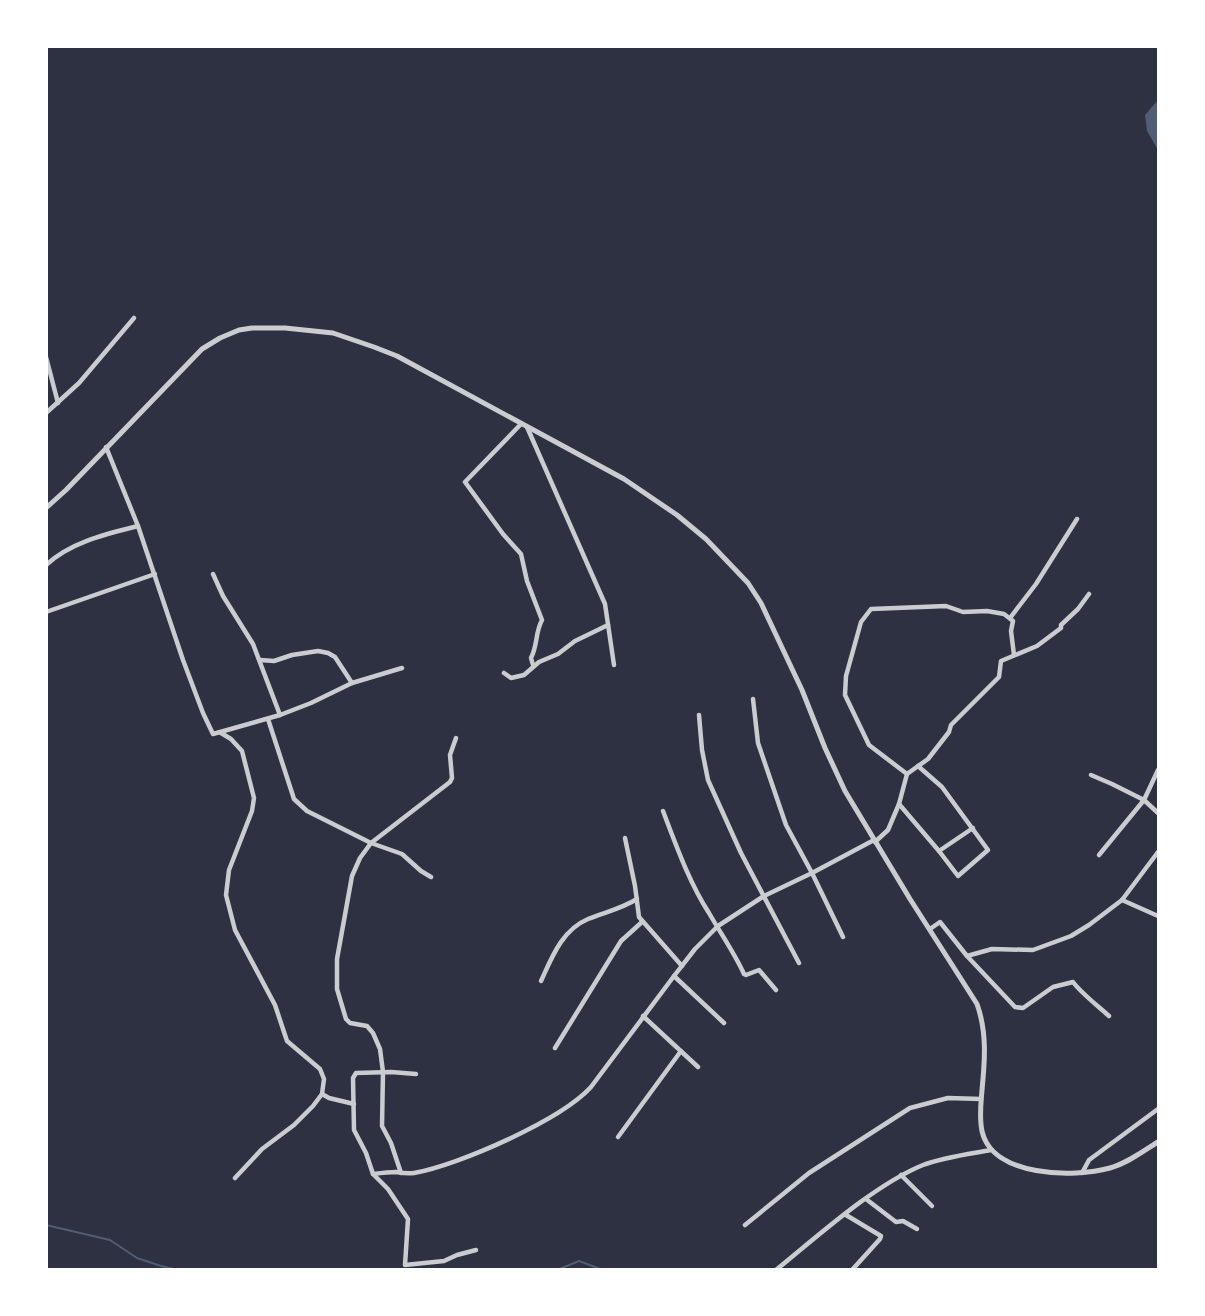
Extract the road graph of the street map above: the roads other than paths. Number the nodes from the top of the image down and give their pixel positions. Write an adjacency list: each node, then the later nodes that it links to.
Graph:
1 (134, 318): 3 (street)
2 (46, 357): 3 (street)
3 (58, 402): 4 (street)
4 (46, 413)
5 (520, 424): 6 (street); 7 (street); 21 (street)
6 (527, 427): 17 (street); 41 (street)
7 (106, 447): 8 (street); 10 (street)
8 (46, 508)
9 (1077, 519): 16 (street)
10 (138, 525): 11 (street); 12 (street)
11 (46, 565)
12 (155, 574): 15 (street); 29 (street)
13 (213, 574): 19 (street)
14 (1089, 594): 18 (street)
15 (46, 612)
16 (1010, 618): 18 (street); 33 (street)
17 (609, 625): 20 (street); 21 (street)
18 (1014, 655): 31 (street)
19 (261, 660): 24 (street); 26 (street)
20 (614, 665)
21 (533, 666): 23 (street)
22 (402, 668): 24 (street)
23 (504, 673)
24 (352, 683): 26 (street)
25 (753, 699): 46 (street)
26 (280, 715): 28 (street)
27 (699, 715): 48 (street)
28 (268, 719): 29 (street); 42 (street)
29 (221, 733): 70 (street)
30 (456, 738): 42 (street)
31 (918, 766): 33 (street); 39 (street)
32 (1158, 770): 35 (street)
33 (907, 774): 36 (street)
34 (1091, 776): 35 (street)
35 (1144, 800): 38 (street); 45 (street)
36 (899, 804): 41 (street); 43 (street)
37 (663, 811): 53 (street)
38 (1158, 813)
39 (973, 828): 43 (street); 43 (street)
40 (625, 838): 49 (street)
41 (875, 841): 46 (street); 54 (street)
42 (371, 843): 47 (street); 68 (street)
43 (939, 851)
44 (1158, 852): 50 (street)
45 (1099, 855)
46 (812, 873): 48 (street); 55 (street)
47 (431, 877)
48 (764, 896): 53 (street); 57 (street)
49 (637, 899): 52 (street); 60 (street)
50 (1122, 900): 51 (street); 56 (street)
51 (1158, 916)
52 (642, 922): 58 (street); 65 (street)
53 (718, 926): 58 (street); 61 (street)
54 (930, 929): 56 (street); 71 (street)
55 (843, 937)
56 (967, 956): 63 (street)
57 (799, 963)
58 (682, 966): 59 (street)
59 (674, 976): 62 (street); 64 (street)
60 (541, 981)
61 (776, 990)
62 (643, 1016): 66 (street); 77 (street)
63 (1109, 1016)
64 (724, 1023)
65 (555, 1048)
66 (681, 1051): 67 (street); 74 (street)
67 (698, 1067)
68 (383, 1072): 69 (street); 72 (street); 77 (street)
69 (416, 1074)
70 (322, 1094): 72 (street); 81 (street)
71 (981, 1099): 76 (street); 85 (street)
72 (354, 1104): 79 (street)
73 (1158, 1109): 78 (street)
74 (618, 1137)
75 (1158, 1142): 78 (street)
76 (991, 1150): 78 (street); 80 (street)
77 (401, 1173): 79 (street)
78 (1082, 1173)
79 (373, 1174): 87 (street)
80 (901, 1175): 82 (street); 83 (street)
81 (235, 1178)
82 (867, 1199): 84 (street); 86 (street)
83 (932, 1206)
84 (846, 1215): 88 (street); 89 (street)
85 (745, 1225)
86 (917, 1230)
87 (476, 1250)
88 (776, 1269)
89 (852, 1269)

